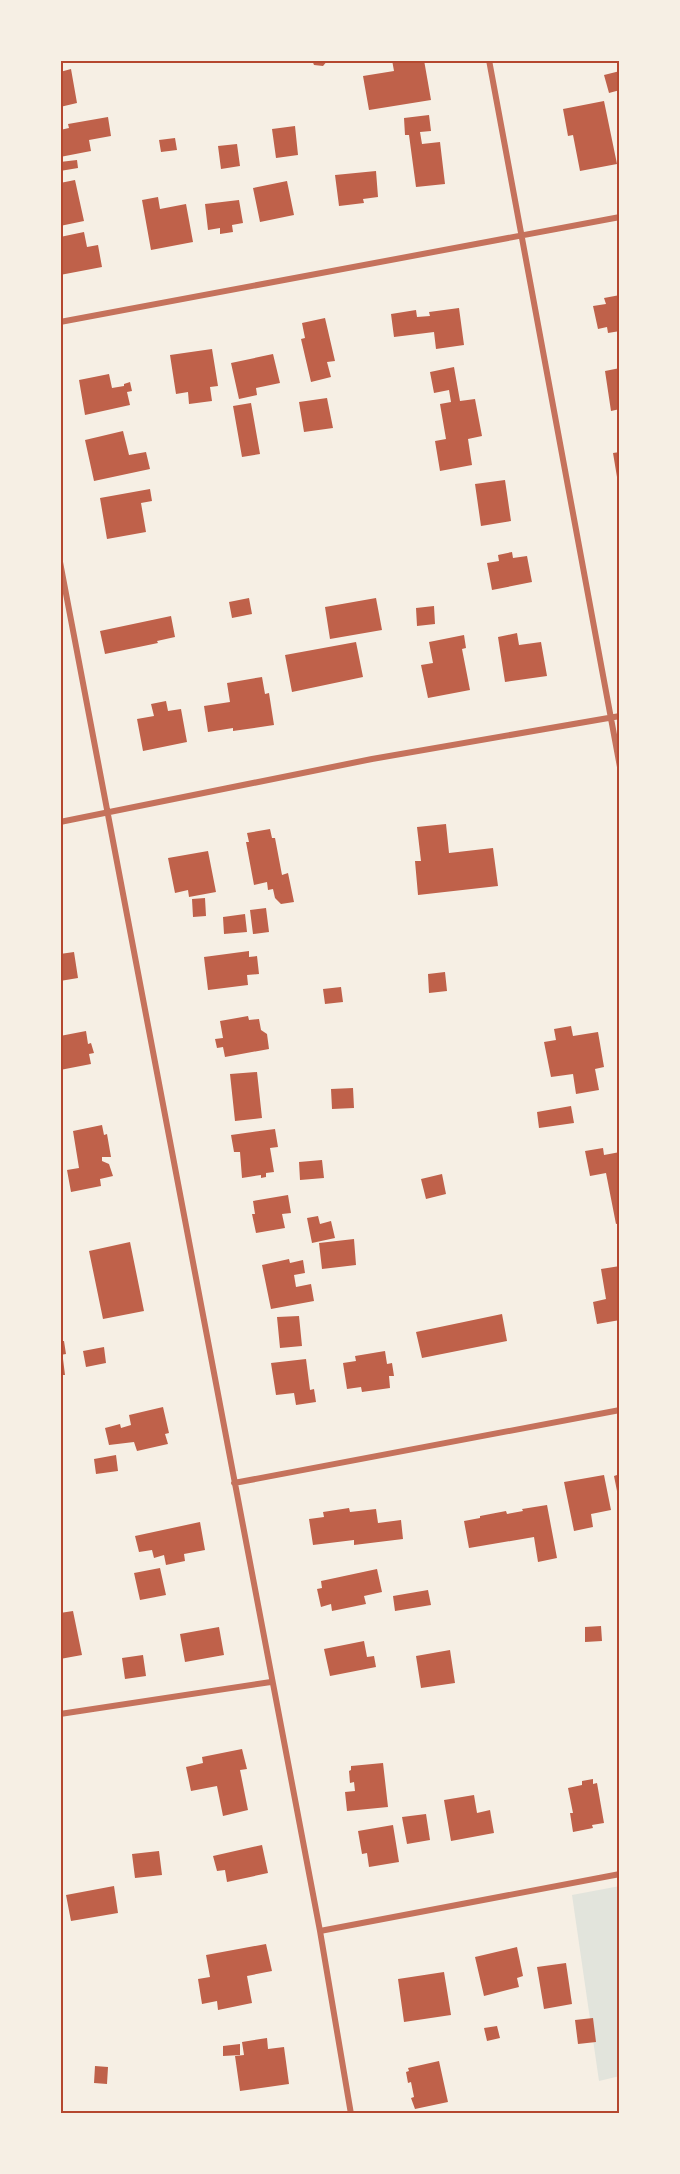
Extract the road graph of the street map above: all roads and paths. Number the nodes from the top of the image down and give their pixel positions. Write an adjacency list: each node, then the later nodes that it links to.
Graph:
1 (489, 60): 3 (street)
2 (620, 217): 3 (street)
3 (522, 236): 4 (street); 7 (street)
4 (60, 322)
5 (60, 562): 9 (street)
6 (620, 716): 7 (street)
7 (611, 718): 8 (street); 9 (street)
8 (620, 767)
9 (107, 813): 10 (street); 12 (street)
10 (60, 822)
11 (620, 1410): 12 (street)
12 (234, 1483): 13 (street)
13 (271, 1682): 14 (street); 16 (street)
14 (60, 1714)
15 (620, 1874): 16 (street)
16 (320, 1930): 17 (street)
17 (351, 2114)

